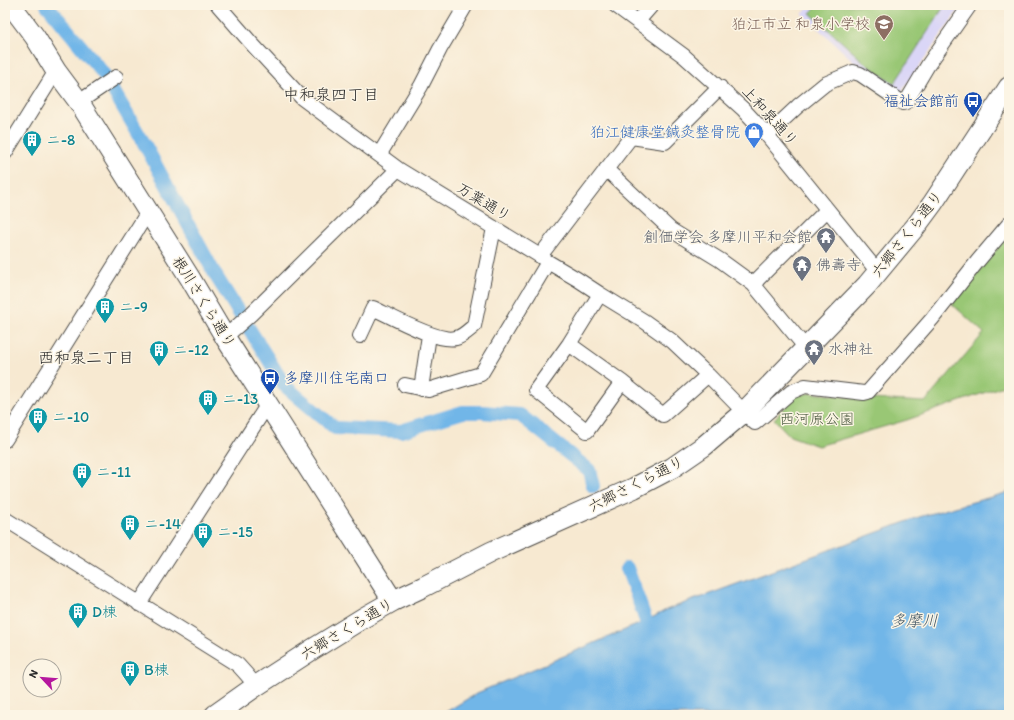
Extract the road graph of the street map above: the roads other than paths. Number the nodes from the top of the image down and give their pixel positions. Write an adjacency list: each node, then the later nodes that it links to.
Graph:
1 (11, 5): 8 (main road, 根川さくら通り)
2 (218, 5): 15 (street, 万葉通り)
3 (466, 5): 15 (street)
4 (615, 5): 7 (street, 上和泉通り)
5 (652, 5): 7 (street)
6 (970, 5): 13 (street)
7 (638, 21): 11 (street, 上和泉通り)
8 (56, 71): 12 (main road, 根川さくら通り); 14 (street)
9 (116, 77): 12 (street)
10 (1009, 87): 23 (main road, 六郷さくら通り)
11 (720, 88): 13 (street, 上和泉通り); 17 (street)
12 (79, 102): 19 (main road, 根川さくら通り)
13 (767, 135): 18 (street, 上和泉通り)
14 (5, 153)
15 (379, 155): 16 (street, 万葉通り)
16 (398, 169): 21 (street, 万葉通り); 26 (street)
17 (606, 169): 22 (street); 24 (street)
18 (827, 210): 23 (street, 上和泉通り); 24 (street)
19 (148, 212): 26 (main road, 根川さくら通り); 37 (street)
20 (1009, 224): 36 (street, 万葉通り)
21 (494, 228): 22 (street, 万葉通り); 27 (street)
22 (544, 259): 25 (street, 万葉通り); 34 (street)
23 (878, 272): 30 (main road, 六郷さくら通り)
24 (753, 284): 30 (street)
25 (600, 294): 29 (street); 31 (street, 万葉通り)
26 (231, 331): 35 (main road, 根川さくら通り)
27 (429, 335): 28 (street); 34 (street)
28 (360, 336)
29 (568, 344): 32 (street); 32 (street)
30 (806, 348): 36 (main road, 六郷さくら通り)
31 (708, 375): 32 (street); 36 (street, 万葉通り)
32 (622, 382)
33 (405, 385): 34 (street)
34 (420, 389)
35 (268, 404): 39 (main road, 根川さくら通り); 40 (street)
36 (744, 412): 39 (main road, 六郷さくら通り)
37 (5, 440)
38 (5, 519): 40 (street)
39 (393, 601): 41 (main road, 六郷さくら通り)
40 (140, 604): 41 (street)
41 (256, 686): 42 (main road, 六郷さくら通り)
42 (215, 715)

